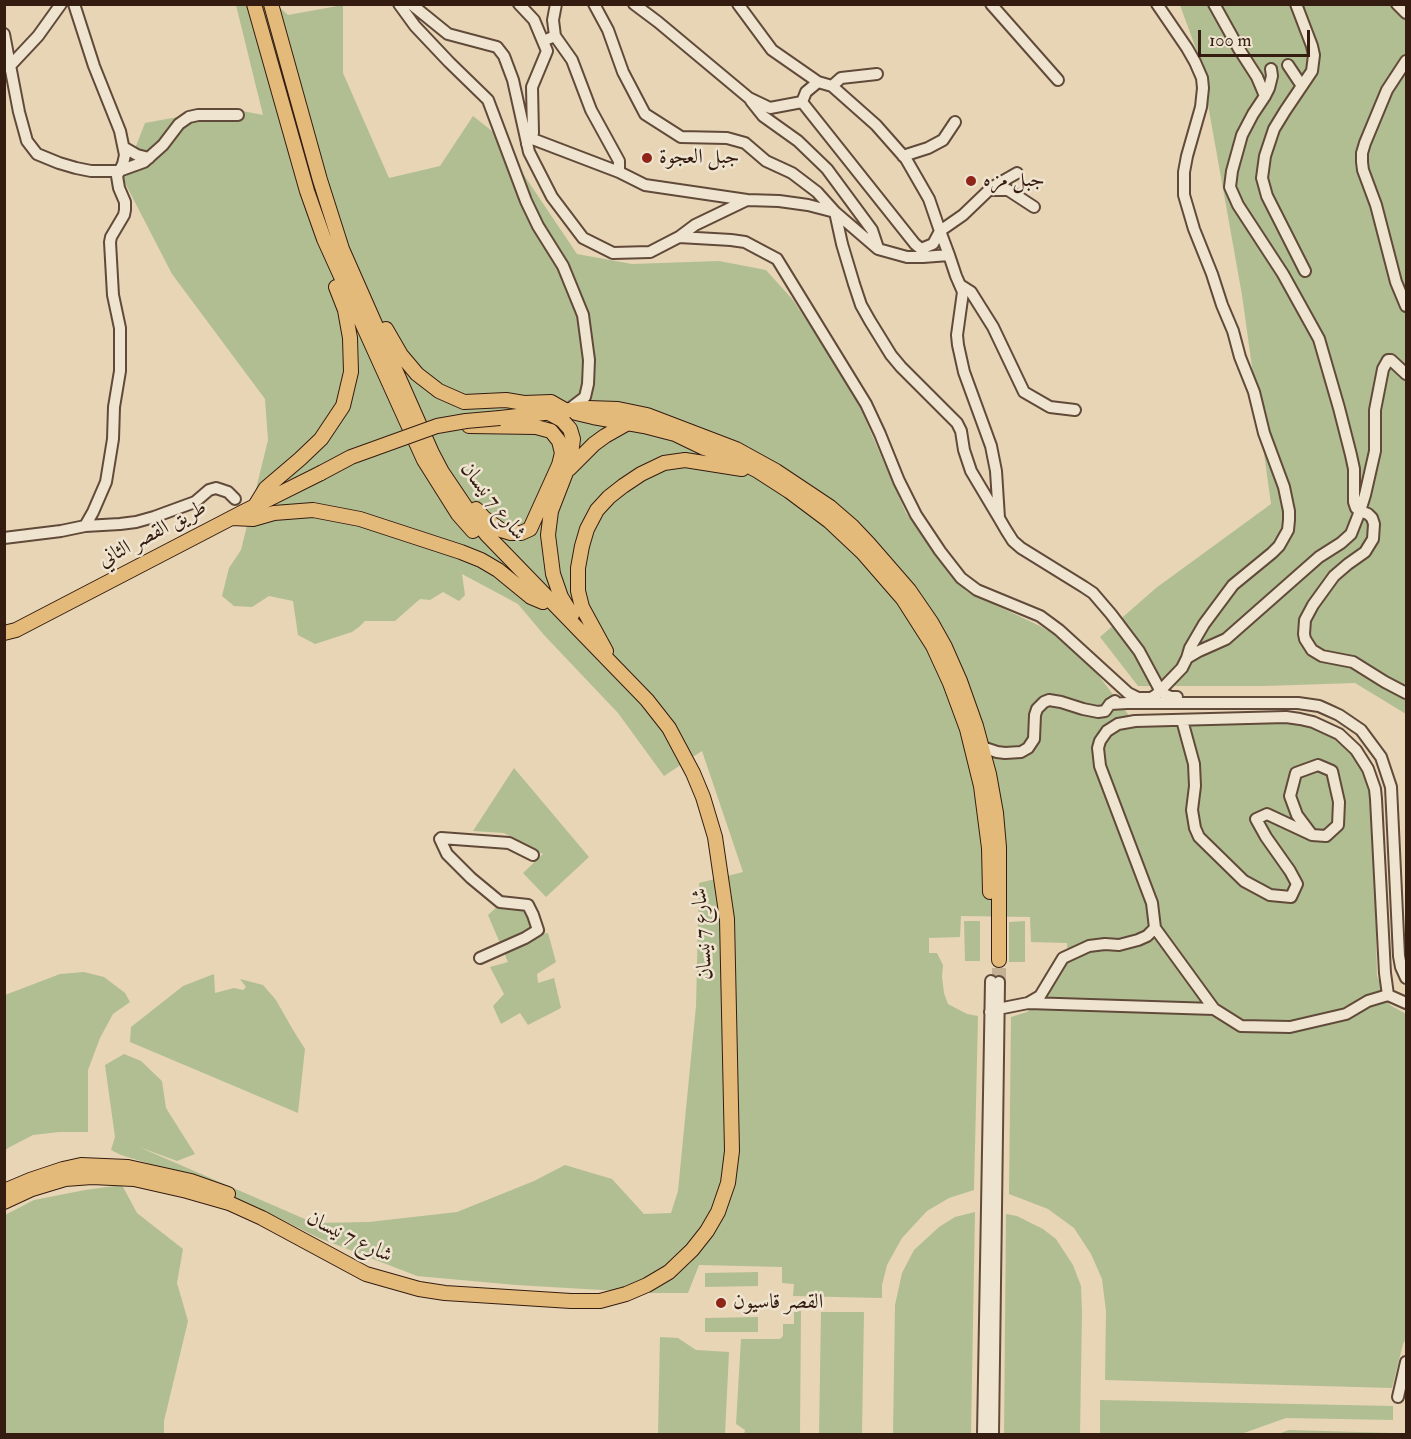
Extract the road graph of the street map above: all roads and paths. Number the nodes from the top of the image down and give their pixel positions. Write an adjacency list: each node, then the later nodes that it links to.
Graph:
1 (62, 4): 23 (street)
2 (74, 4): 36 (street)
3 (254, 4): 43 (main road, شارع 7 نيسان)
4 (271, 4): 54 (main road, شارع 7 نيسان)
5 (399, 4): 57 (street)
6 (411, 4): 35 (street)
7 (519, 4): 20 (street)
8 (556, 4): 19 (street)
9 (594, 4): 46 (street)
10 (634, 4): 31 (street)
11 (738, 4): 27 (street)
12 (991, 4): 26 (street)
13 (1157, 4): 75 (street)
14 (1214, 4): 30 (street)
15 (1296, 4): 29 (street)
16 (1397, 4): 17 (street)
17 (1407, 13)
18 (4, 34): 23 (street)
19 (555, 36): 20 (street); 40 (street)
20 (543, 41): 35 (street)
21 (1407, 61): 55 (street)
22 (1288, 65): 29 (street)
23 (7, 69): 39 (street)
24 (1271, 69): 30 (street)
25 (878, 74): 28 (street)
26 (1058, 80)
27 (818, 82): 28 (street); 32 (street)
28 (832, 86): 37 (street)
29 (1302, 86): 52 (street)
30 (1265, 96): 67 (street)
31 (749, 99): 32 (street); 49 (street)
32 (802, 102): 50 (street)
33 (238, 115): 38 (street)
34 (956, 122): 37 (street)
35 (528, 141): 40 (street); 48 (street)
36 (125, 148): 38 (street); 39 (street)
37 (903, 156): 47 (street)
38 (149, 158): 39 (street)
39 (118, 171): 70 (street)
40 (619, 172): 44 (street)
41 (1017, 173): 42 (street)
42 (989, 189): 45 (street); 47 (street)
43 (307, 191): 66 (main road); 72 (main road, شارع 7 نيسان)
44 (747, 200): 46 (street); 48 (street)
45 (1034, 207)
46 (835, 212): 49 (street); 69 (street)
47 (940, 231): 50 (street); 51 (street)
48 (679, 237): 78 (street)
49 (878, 249): 50 (street)
50 (922, 253): 51 (street)
51 (949, 255): 53 (street)
52 (1305, 271)
53 (960, 285): 58 (street); 69 (street)
54 (368, 306): 57 (main road); 63 (main road, شارع 7 نيسان)
55 (1407, 306)
56 (1407, 374): 67 (street)
57 (567, 410): 59 (main road); 61 (main road); 83 (main road)
58 (1075, 410)
59 (549, 413): 60 (main road); 64 (main road)
60 (499, 422): 63 (main road); 66 (main road, طريق القصر الثاني, bridge)
61 (628, 423): 62 (main road); 64 (main road)
62 (758, 471): 76 (main road); 83 (main road)
63 (442, 472): 74 (main road, شارع 7 نيسان)
64 (566, 473): 74 (main road)
65 (235, 499): 70 (street)
66 (255, 506): 68 (main road, طريق القصر الثاني)
67 (1360, 512): 75 (street); 79 (street)
68 (230, 518): 72 (main road); 73 (main road, طريق القصر الثاني)
69 (999, 518): 77 (street)
70 (85, 526): 71 (street)
71 (4, 538)
72 (543, 602): 95 (main road, شارع 7 نيسان)
73 (4, 633)
74 (584, 635): 76 (main road, شارع 7 نيسان)
75 (1187, 658): 77 (street)
76 (614, 666): 96 (main road, شارع 7 نيسان)
77 (1160, 690): 78 (street); 80 (street)
78 (1128, 693): 81 (street)
79 (1407, 693)
80 (1177, 697)
81 (1110, 704): 83 (street); 88 (street)
82 (1182, 720): 84 (street); 86 (street); 90 (street)
83 (982, 747)
84 (1312, 835): 84 (street)
85 (533, 855): 87 (street)
86 (1155, 928): 91 (street); 93 (street)
87 (480, 958)
88 (1407, 978)
89 (995, 982): 94 (street)
90 (1388, 995): 92 (street); 93 (street)
91 (1028, 1003): 93 (street); 94 (street)
92 (1407, 1003)
93 (1214, 1009)
94 (994, 1011): 99 (street); 100 (street)
95 (4, 1191)
96 (4, 1202)
97 (1407, 1362): 98 (street)
98 (1398, 1397)
99 (983, 1434)
100 (993, 1434)

